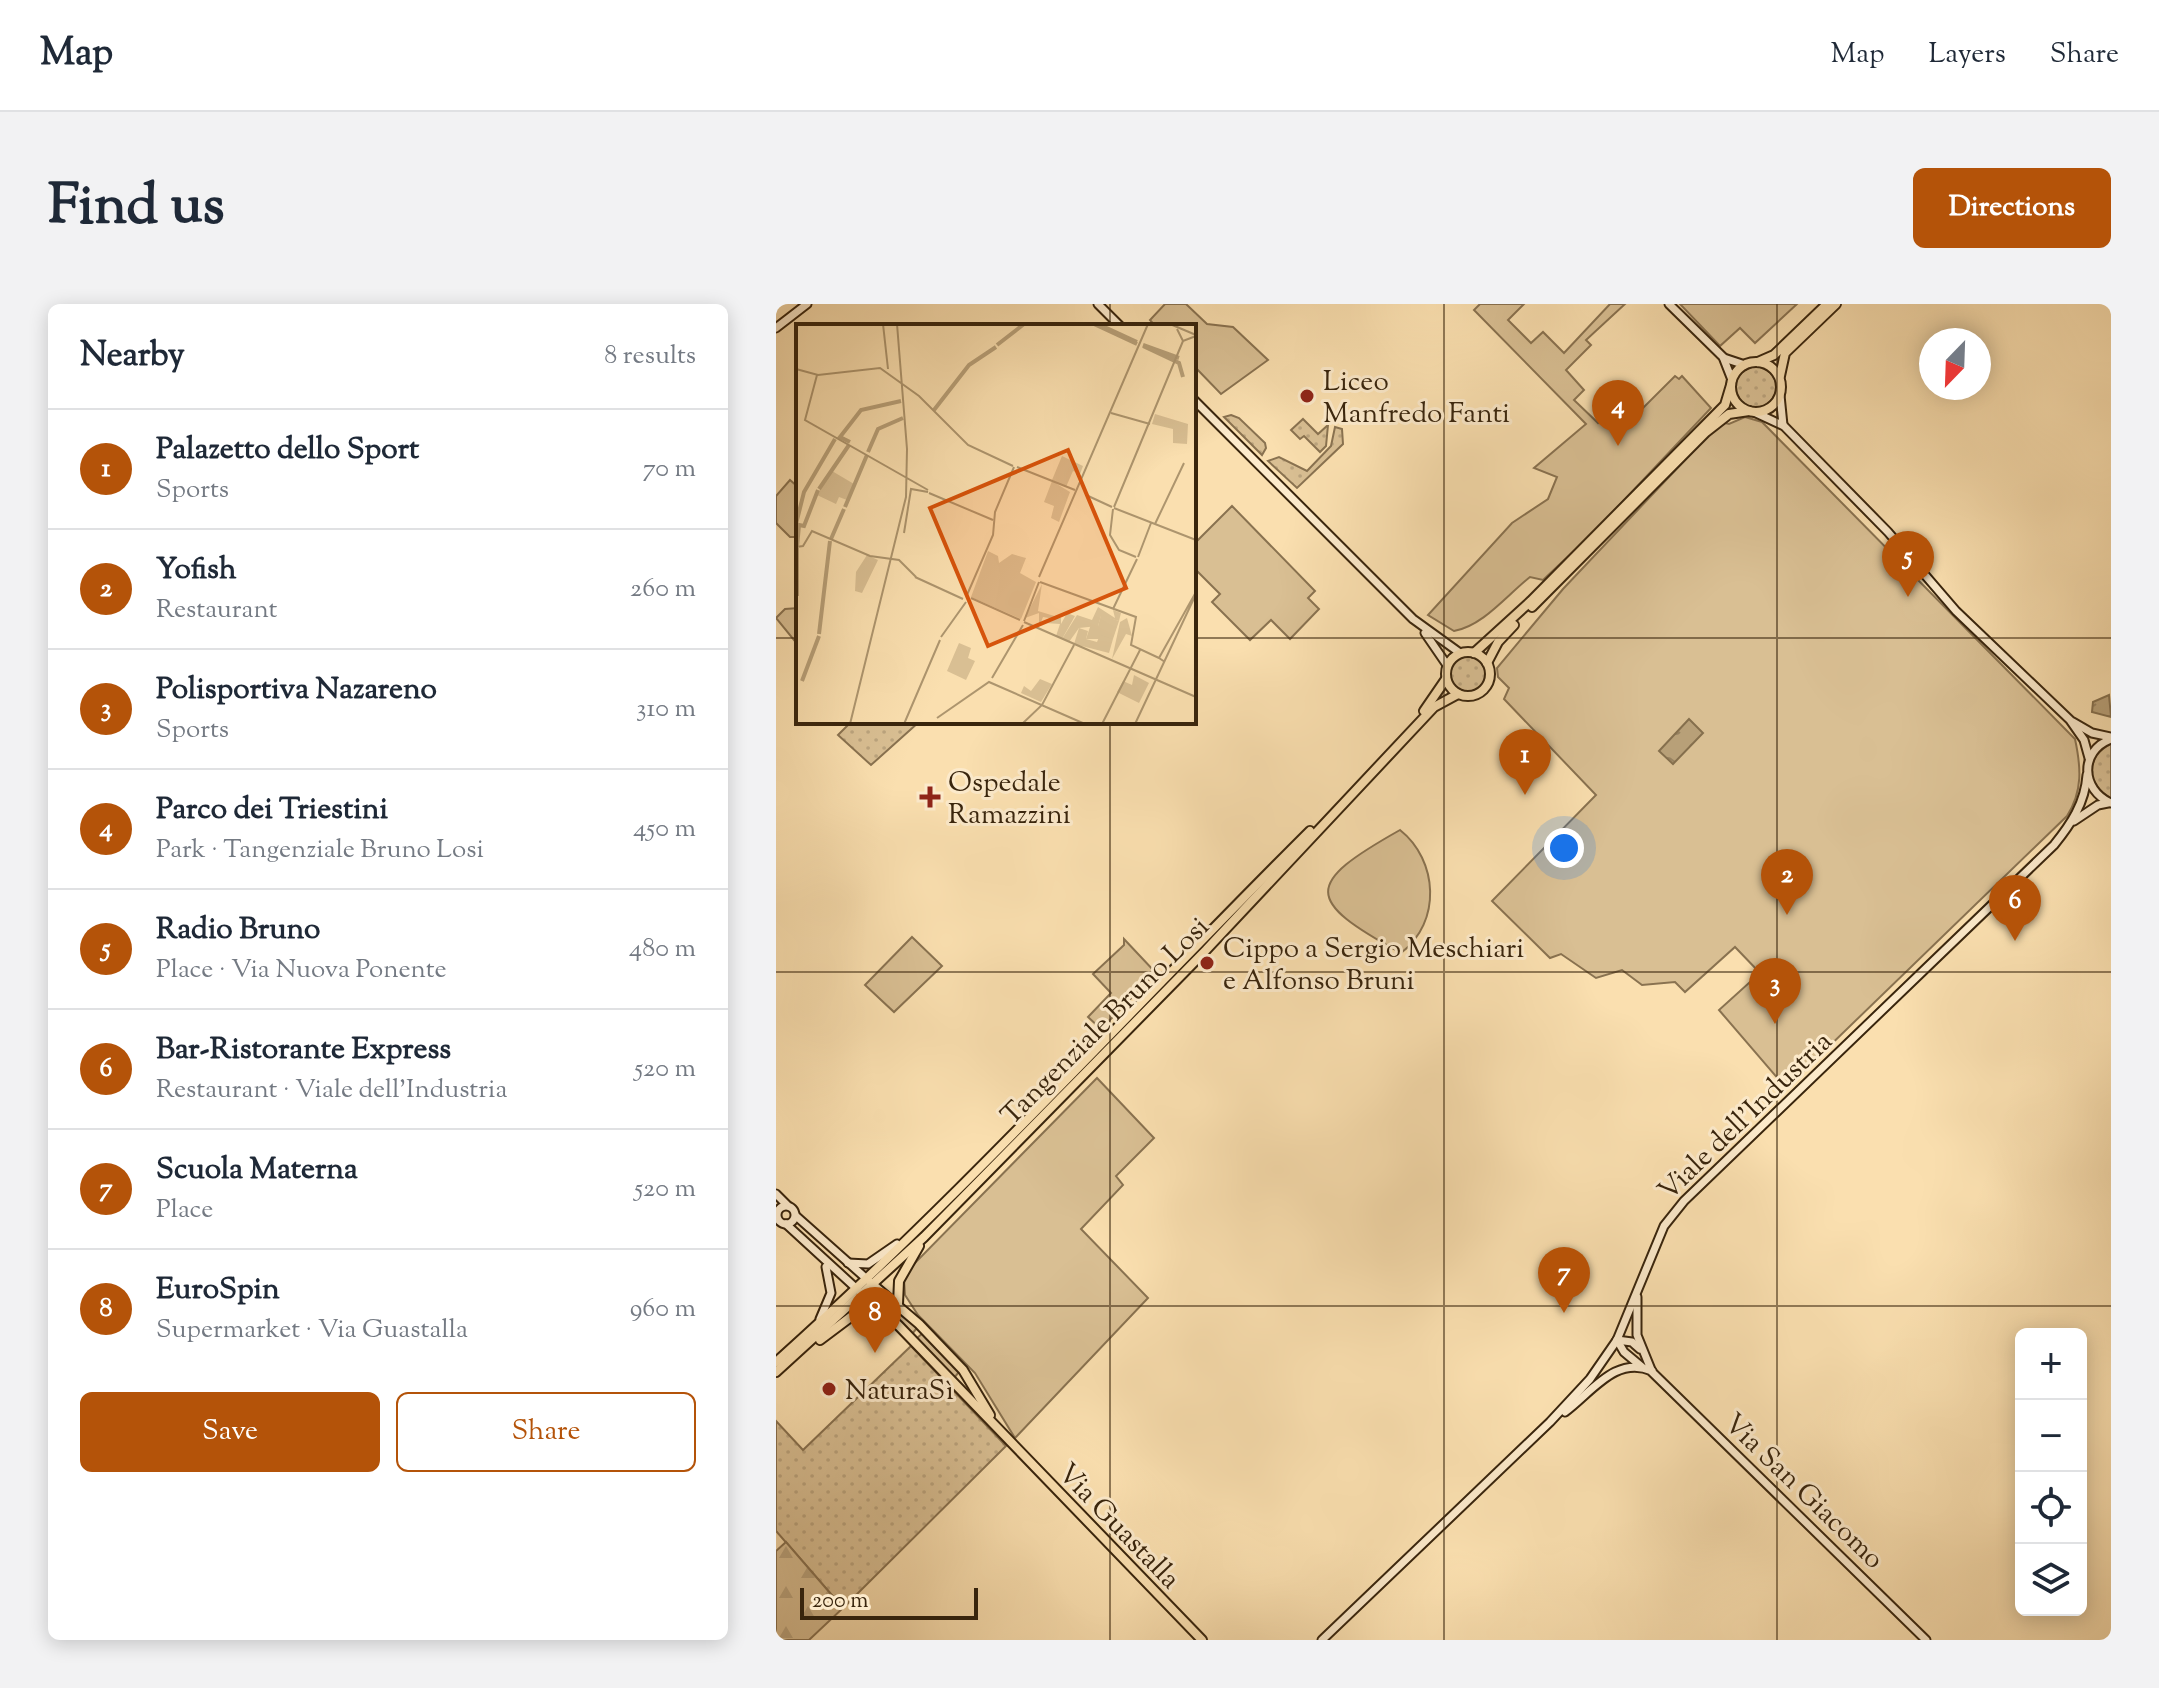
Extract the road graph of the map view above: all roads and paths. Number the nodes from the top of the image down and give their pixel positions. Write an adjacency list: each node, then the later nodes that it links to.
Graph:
1 (807, 304): 7 (street)
2 (1098, 304): 6 (street)
3 (1669, 304): 8 (street)
4 (1827, 304): 9 (main road)
5 (1836, 304): 11 (main road)
6 (1118, 324)
7 (776, 328)
8 (1723, 357): 10 (street); 12 (street)
9 (1756, 362): 10 (main road); 11 (main road)
10 (1745, 365): 12 (main road)
11 (1780, 381): 13 (main road)
12 (1731, 383): 15 (main road); 19 (main road)
13 (1780, 395): 15 (main road); 16 (street)
14 (1196, 402): 17 (street)
15 (1752, 412): 16 (street); 20 (main road)
16 (1783, 425): 24 (street)
17 (1413, 619): 18 (street); 21 (street)
18 (1460, 653): 19 (main road); 21 (main road)
19 (1474, 653): 20 (main road)
20 (1487, 663): 23 (main road)
21 (1447, 665): 22 (main road)
22 (1446, 679): 23 (main road); 36 (main road, Tangenziale Bruno Losi)
23 (1458, 694): 35 (main road, Tangenziale Bruno Losi)
24 (2070, 720): 25 (street); 26 (street)
25 (2111, 738): 26 (street)
26 (2089, 758): 27 (street, Viale dell'Industria)
27 (2087, 775): 28 (street); 29 (street, Viale dell'Industria)
28 (2111, 803): 29 (street, Viale dell'Industria)
29 (2072, 822): 40 (street, Viale dell'Industria)
30 (776, 1194): 31 (street)
31 (787, 1205): 32 (street); 33 (street)
32 (777, 1208): 34 (street)
33 (796, 1216): 34 (street); 37 (street, Via Guastalla)
34 (786, 1224): 38 (street, Via Guastalla)
35 (924, 1237): 39 (main road, Tangenziale Bruno Losi); 42 (main road)
36 (910, 1239): 37 (street); 39 (main road, Tangenziale Bruno Losi)
37 (842, 1260): 39 (street, Via Guastalla)
38 (823, 1261): 41 (street, Via Guastalla); 44 (street)
39 (871, 1283): 41 (main road, Tangenziale Bruno Losi); 42 (main road, Via Guastalla)
40 (1637, 1290): 47 (street, Viale dell'Industria); 49 (street, Via San Giacomo)
41 (860, 1292): 43 (main road, Via Guastalla); 44 (main road, Tangenziale Bruno Losi); 48 (main road, Tangenziale Bruno Losi)
42 (898, 1304): 45 (main road, Via Guastalla)
43 (884, 1311): 46 (main road, Via Guastalla); 48 (main road)
44 (817, 1326): 50 (main road, Tangenziale Bruno Losi)
45 (923, 1328): 46 (main road); 52 (main road, Via Guastalla)
46 (912, 1339): 55 (main road, Via Guastalla)
47 (1617, 1340): 49 (street); 51 (street, Via San Giacomo); 56 (street, Viale dell'Industria)
48 (800, 1351): 53 (main road, Tangenziale Bruno Losi)
49 (1641, 1351): 54 (street, Via San Giacomo)
50 (776, 1362)
51 (1642, 1367): 54 (street, Via San Giacomo); 56 (street)
52 (963, 1370): 55 (main road); 57 (main road, Via Guastalla)
53 (776, 1372)
54 (1652, 1372): 60 (street, Via San Giacomo)
55 (952, 1382): 57 (main road, Via Guastalla)
56 (1550, 1422): 59 (street, Viale dell'Industria)
57 (1007, 1439): 58 (main road, Via Guastalla)
58 (1202, 1640)
59 (1322, 1640)
60 (1926, 1640)

